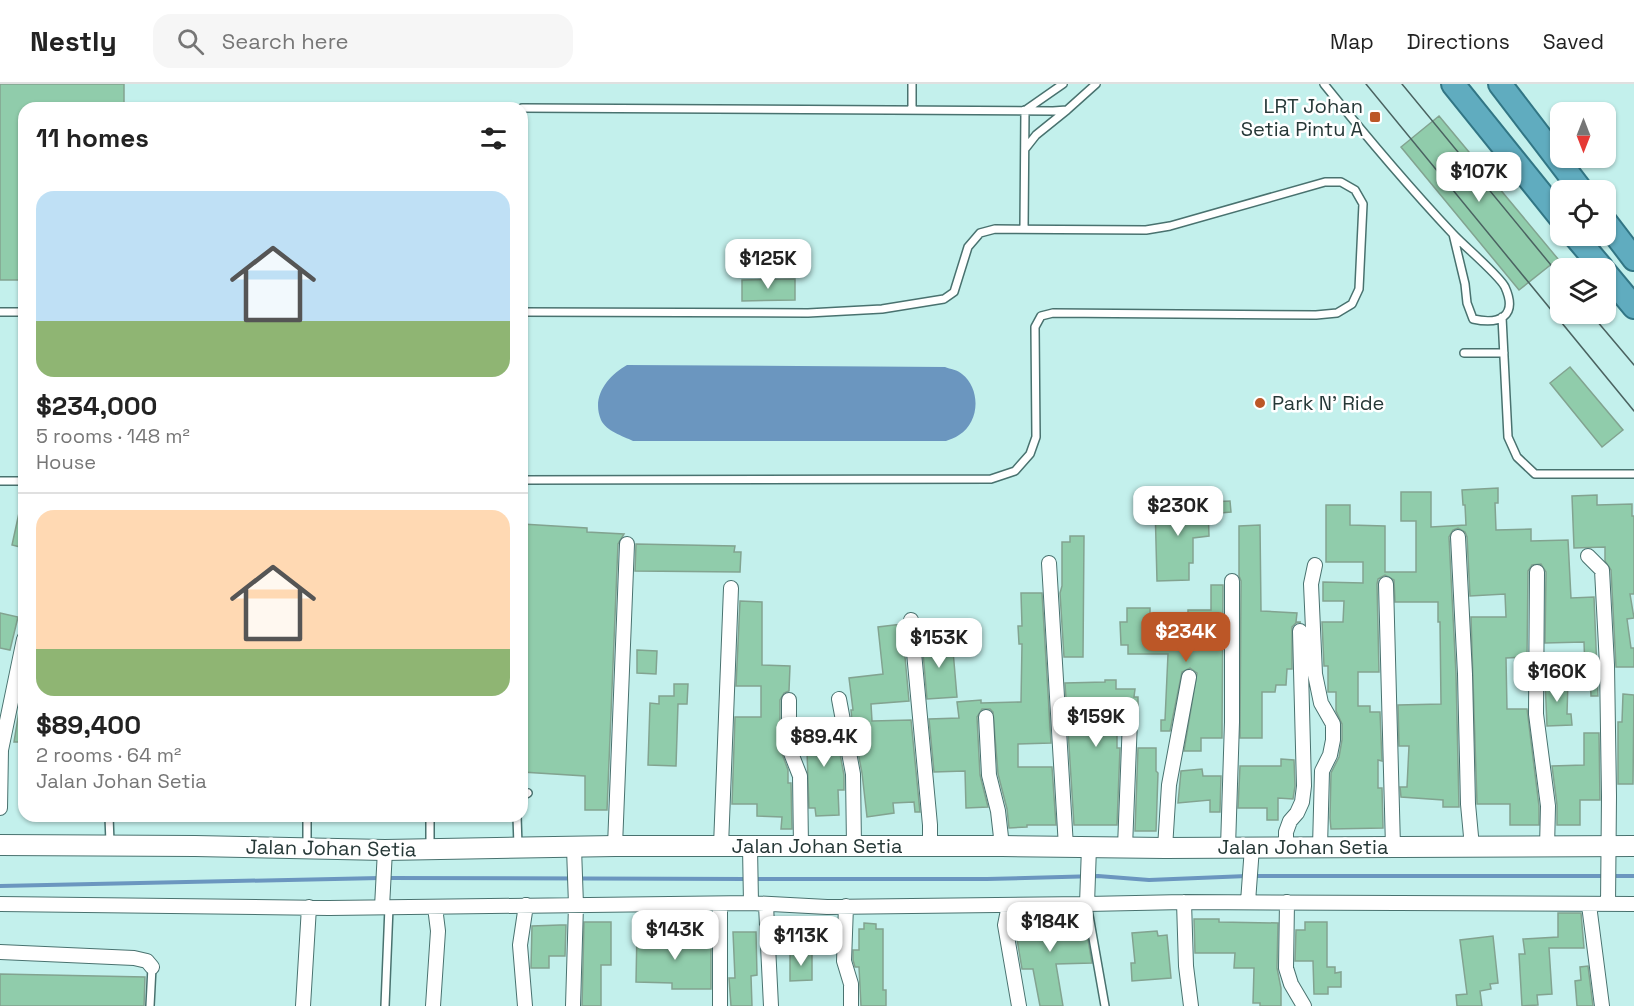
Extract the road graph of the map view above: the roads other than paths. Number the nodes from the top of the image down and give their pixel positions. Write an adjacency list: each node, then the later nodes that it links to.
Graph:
1 (912, 84): 8 (lane)
2 (1063, 84): 9 (lane)
3 (1096, 84): 10 (lane)
4 (1324, 84): 15 (lane)
5 (1453, 84): 13 (highway)
6 (1500, 84): 12 (highway)
7 (528, 108): 8 (lane)
8 (912, 110): 9 (lane)
9 (1025, 110): 10 (lane); 11 (lane)
10 (1067, 110): 11 (lane)
11 (1025, 150): 14 (lane)
12 (1573, 180)
13 (1550, 205)
14 (1024, 228): 24 (lane); 29 (lane)
15 (1453, 234): 25 (lane); 25 (lane)
16 (1619, 237): 19 (highway)
17 (1584, 246): 18 (highway)
18 (1594, 258)
19 (1634, 259)
20 (1616, 285): 21 (highway)
21 (1634, 307)
22 (0, 312): 23 (lane)
23 (18, 312)
24 (528, 312)
25 (1503, 317): 27 (lane)
26 (1464, 353): 27 (lane)
27 (1504, 353): 28 (lane)
28 (1634, 474)
29 (528, 480)
30 (0, 481): 31 (lane)
31 (18, 481)
32 (1458, 537): 69 (street)
33 (627, 544): 60 (street)
34 (1588, 556): 62 (street)
35 (1049, 563): 65 (street)
36 (1315, 565): 68 (street)
37 (1537, 572): 73 (street)
38 (1232, 581): 67 (street)
39 (1386, 584): 58 (street)
40 (731, 588): 55 (street)
41 (911, 620): 54 (street)
42 (1300, 631): 72 (street)
43 (18, 668): 49 (street)
44 (1189, 677): 71 (street)
45 (839, 699): 56 (street)
46 (789, 700): 57 (street)
47 (986, 717): 61 (street)
48 (1130, 720): 66 (street)
49 (0, 808)
50 (109, 822): 64 (lane)
51 (307, 822): 74 (lane)
52 (430, 822): 75 (lane)
53 (517, 822): 70 (lane)
54 (930, 836): 56 (main road, Jalan Johan Setia); 61 (main road, Jalan Johan Setia)
55 (721, 838): 60 (main road, Jalan Johan Setia); 78 (main road, Jalan Johan Setia)
56 (854, 838): 57 (main road, Jalan Johan Setia)
57 (801, 839): 78 (main road, Jalan Johan Setia)
58 (1393, 842): 68 (main road, Jalan Johan Setia); 69 (main road, Jalan Johan Setia)
59 (0, 846): 64 (main road, Jalan Johan Setia)
60 (615, 846): 80 (main road, Jalan Johan Setia)
61 (1002, 846): 65 (main road, Jalan Johan Setia)
62 (1607, 846): 63 (main road, Jalan Johan Setia); 73 (main road, Jalan Johan Setia); 83 (street)
63 (1634, 846)
64 (111, 847): 74 (main road, Jalan Johan Setia)
65 (1066, 847): 76 (main road, Jalan Johan Setia)
66 (1125, 847): 71 (main road, Jalan Johan Setia); 76 (main road, Jalan Johan Setia)
67 (1228, 847): 71 (main road, Jalan Johan Setia); 77 (main road, Jalan Johan Setia)
68 (1320, 847): 72 (main road, Jalan Johan Setia)
69 (1472, 847): 73 (main road, Jalan Johan Setia)
70 (518, 848): 75 (main road, Jalan Johan Setia); 80 (main road, Jalan Johan Setia)
71 (1165, 848)
72 (1286, 848): 77 (main road, Jalan Johan Setia)
73 (1547, 848)
74 (307, 849): 79 (main road, Jalan Johan Setia)
75 (430, 849): 79 (main road, Jalan Johan Setia)
76 (1088, 854): 85 (street)
77 (1251, 854): 81 (street)
78 (750, 856): 82 (street)
79 (384, 857): 89 (street)
80 (575, 857): 84 (street)
81 (1249, 896): 86 (street); 87 (street)
82 (751, 899): 90 (street); 93 (street)
83 (1608, 899): 91 (street); 95 (street)
84 (576, 900): 90 (street); 92 (street); 106 (street)
85 (1087, 900): 86 (street); 94 (street); 111 (lane)
86 (1184, 902): 112 (street)
87 (1287, 902): 95 (street); 113 (street)
88 (0, 904): 97 (street)
89 (384, 904): 97 (street); 98 (street); 103 (lane)
90 (720, 904): 107 (street)
91 (1634, 904)
92 (526, 905): 98 (street); 105 (street)
93 (766, 905): 96 (street); 108 (street)
94 (1009, 905): 96 (street); 110 (street)
95 (1589, 905): 114 (street)
96 (846, 906): 109 (street)
97 (309, 907): 102 (street)
98 (435, 907): 104 (street)
99 (0, 952): 100 (street)
100 (152, 967): 101 (lane)
101 (150, 1006)
102 (303, 1006)
103 (385, 1006)
104 (433, 1006)
105 (525, 1006)
106 (573, 1006)
107 (720, 1006)
108 (771, 1006)
109 (851, 1006)
110 (1019, 1006)
111 (1105, 1006)
112 (1191, 1006)
113 (1304, 1006)
114 (1602, 1006)

